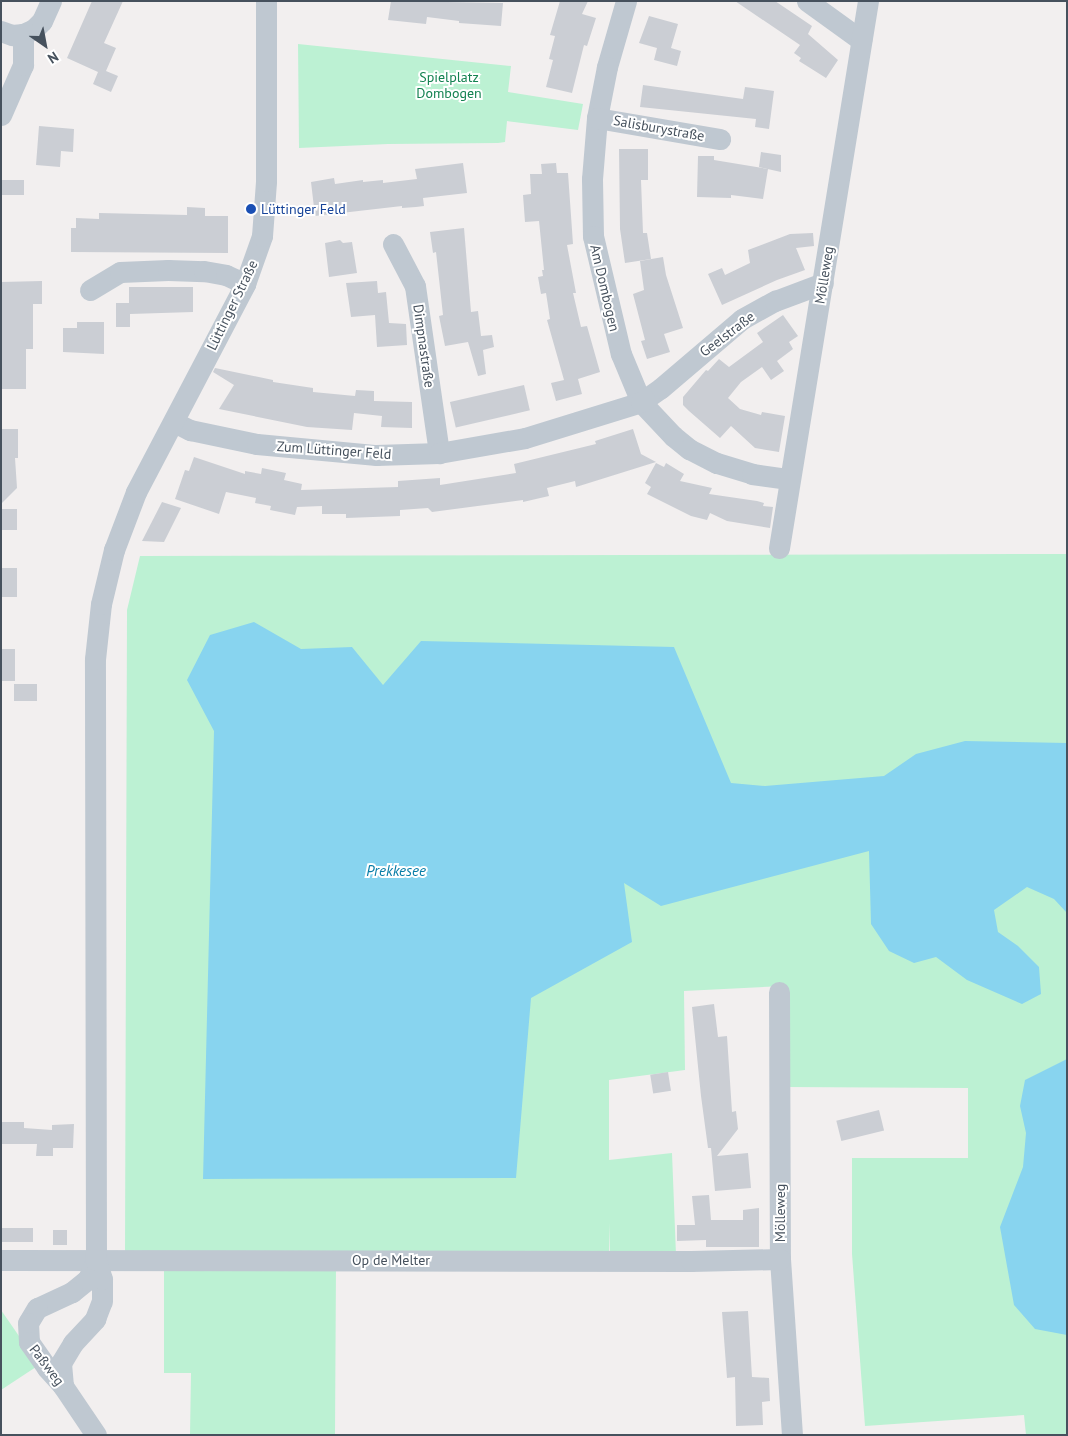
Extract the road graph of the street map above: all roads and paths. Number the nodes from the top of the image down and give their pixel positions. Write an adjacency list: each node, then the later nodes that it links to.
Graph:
1 (50, 1): 7 (street)
2 (266, 1): 14 (street, Lüttinger Straße)
3 (626, 1): 10 (street, Am Dombogen)
4 (807, 1): 8 (street)
5 (868, 1): 8 (street, Mölleweg)
6 (1, 31): 7 (street)
7 (23, 34): 9 (street)
8 (861, 40): 13 (street, Mölleweg)
9 (1, 115)
10 (598, 118): 11 (street, Salisburystraße); 16 (street, Am Dombogen)
11 (720, 139)
12 (393, 244): 18 (street, Dimpnastraße)
13 (823, 283): 16 (street, Geelstraße); 19 (street, Mölleweg)
14 (245, 284): 15 (street); 17 (street, Lüttinger Straße)
15 (90, 290)
16 (641, 402): 18 (street, Zum Lüttinger Feld); 19 (street, Am Dombogen)
17 (174, 422): 18 (street, Zum Lüttinger Feld); 24 (street, Lüttinger Straße)
18 (439, 452)
19 (789, 479): 20 (street, Mölleweg)
20 (779, 548)
21 (779, 992): 22 (street, Mölleweg)
22 (780, 1259): 24 (street, Op de Melter); 27 (street, Mölleweg)
23 (1, 1260): 24 (street, Op de Melter)
24 (96, 1260): 25 (street); 25 (street, Paßweg)
25 (63, 1386): 26 (street, Paßweg)
26 (96, 1435)
27 (792, 1435)

